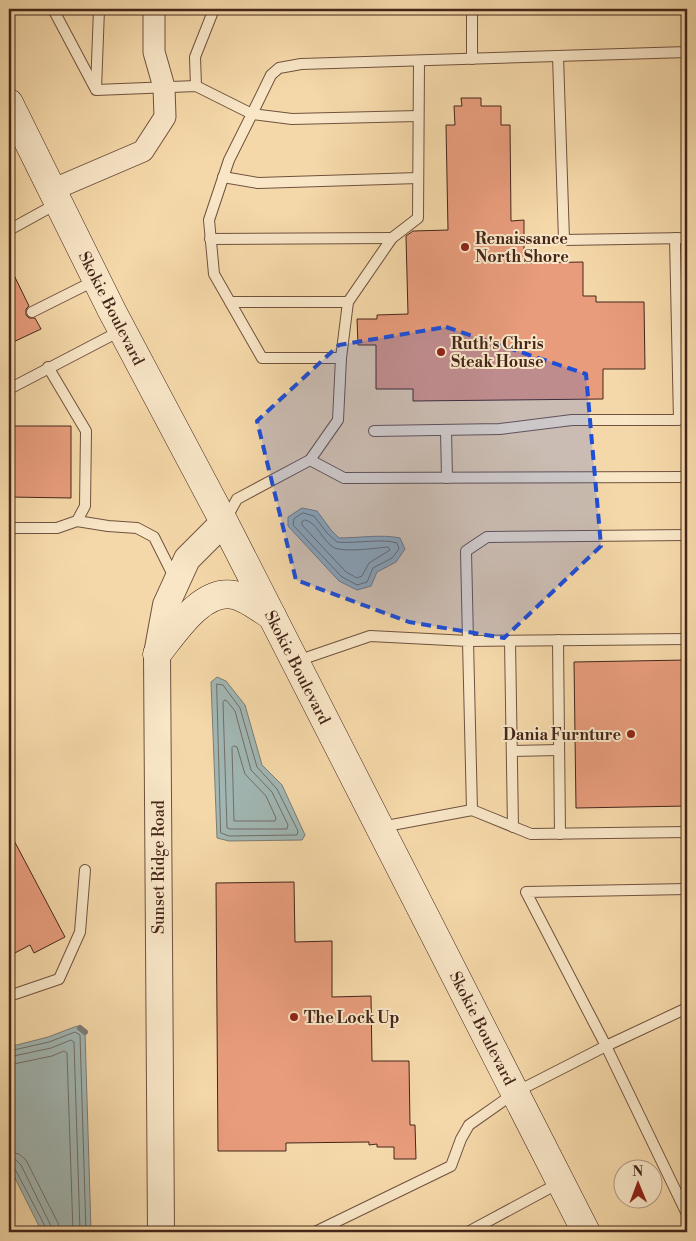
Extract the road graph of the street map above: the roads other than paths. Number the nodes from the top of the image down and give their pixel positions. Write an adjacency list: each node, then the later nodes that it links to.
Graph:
1 (53, 9): 14 (lane)
2 (99, 9): 14 (lane)
3 (154, 9): 13 (street)
4 (214, 9): 12 (lane)
5 (472, 9): 10 (lane)
6 (685, 9): 7 (lane)
7 (687, 14)
8 (687, 52): 9 (lane)
9 (558, 56): 10 (lane); 23 (lane)
10 (472, 59): 11 (lane)
11 (419, 60): 16 (lane); 17 (lane)
12 (196, 86): 13 (lane); 16 (lane)
13 (164, 87): 14 (lane); 20 (street)
14 (96, 90)
15 (9, 103): 20 (main road, Skokie Boulevard)
16 (252, 114): 17 (lane); 18 (lane)
17 (418, 116): 19 (lane)
18 (223, 177): 19 (lane); 25 (lane)
19 (418, 178): 22 (lane)
20 (55, 196): 21 (lane); 26 (main road, Skokie Boulevard)
21 (9, 230)
22 (392, 238): 25 (lane); 28 (lane)
23 (675, 238): 24 (lane); 34 (lane)
24 (687, 238)
25 (210, 239): 27 (lane)
26 (97, 279): 29 (lane); 30 (main road, Skokie Boulevard)
27 (230, 302): 28 (lane); 31 (lane)
28 (348, 302): 31 (lane)
29 (32, 312)
30 (123, 330): 32 (lane); 40 (main road, Skokie Boulevard)
31 (341, 358): 36 (lane)
32 (48, 367): 33 (lane); 39 (lane)
33 (9, 389)
34 (446, 430): 35 (lane); 38 (lane)
35 (374, 432)
36 (310, 460): 38 (lane); 40 (lane)
37 (687, 477): 38 (lane)
38 (447, 478)
39 (78, 521): 41 (lane); 43 (lane)
40 (224, 522): 43 (street, Sunset Ridge Road); 44 (main road, Skokie Boulevard)
41 (9, 528)
42 (687, 535): 47 (lane)
43 (176, 582): 49 (street, Sunset Ridge Road)
44 (272, 616): 49 (main road); 50 (main road, Skokie Boulevard)
45 (687, 639): 46 (lane)
46 (558, 640): 48 (lane); 51 (lane)
47 (468, 641): 48 (lane); 50 (lane); 53 (lane)
48 (510, 641): 52 (lane)
49 (157, 654): 66 (street, Sunset Ridge Road)
50 (295, 661): 54 (main road, Skokie Boulevard)
51 (560, 750): 52 (lane); 57 (lane)
52 (512, 751): 55 (lane)
53 (472, 810): 54 (lane); 55 (lane)
54 (380, 827): 63 (main road, Skokie Boulevard)
55 (513, 827): 57 (lane)
56 (687, 832): 57 (lane)
57 (560, 834)
58 (85, 870): 60 (lane)
59 (687, 889): 62 (lane)
60 (9, 996)
61 (687, 1008): 62 (lane)
62 (606, 1046): 63 (lane); 65 (lane)
63 (516, 1092): 64 (main road, Skokie Boulevard); 67 (lane)
64 (561, 1182): 68 (lane); 69 (main road, Skokie Boulevard)
65 (687, 1214)
66 (161, 1232)
67 (315, 1232)
68 (471, 1232)
69 (586, 1232)

